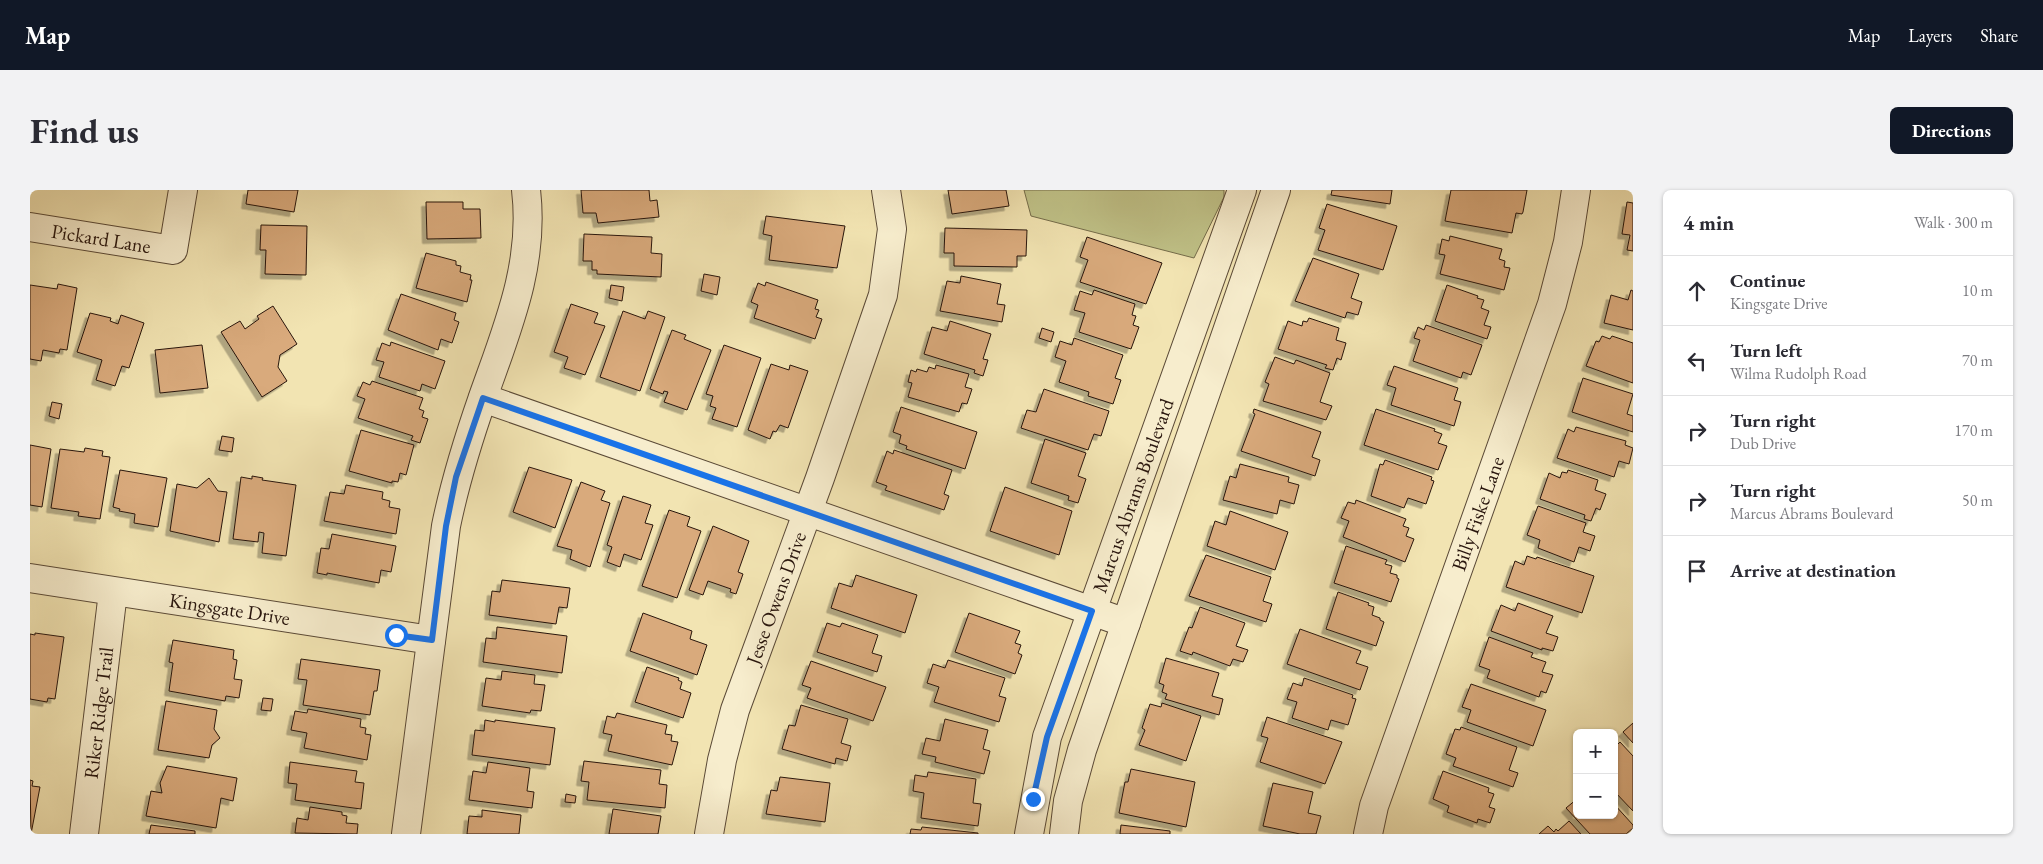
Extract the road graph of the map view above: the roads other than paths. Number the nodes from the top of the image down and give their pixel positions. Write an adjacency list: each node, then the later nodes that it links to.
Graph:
1 (183, 190): 7 (street, Pickard Lane)
2 (526, 190): 8 (street)
3 (886, 190): 9 (street, Jesse Owens Drive)
4 (1242, 190): 12 (street, Marcus Abrams Boulevard)
5 (1276, 190): 13 (street, Marcus Abrams Boulevard)
6 (1576, 190): 20 (street, Billy Fiske Lane)
7 (30, 227)
8 (483, 398): 9 (street); 14 (street)
9 (808, 512): 12 (street); 17 (street, Jesse Owens Drive)
10 (30, 578): 11 (street, Kingsgate Drive)
11 (113, 592): 14 (street, Kingsgate Drive); 15 (street, Riker Ridge Trail)
12 (1092, 611): 13 (street); 18 (street, Marcus Abrams Boulevard)
13 (1126, 623): 19 (street, Marcus Abrams Boulevard)
14 (432, 640): 16 (street)
15 (84, 834)
16 (406, 834)
17 (709, 834)
18 (1028, 834)
19 (1064, 834)
20 (1368, 834)

